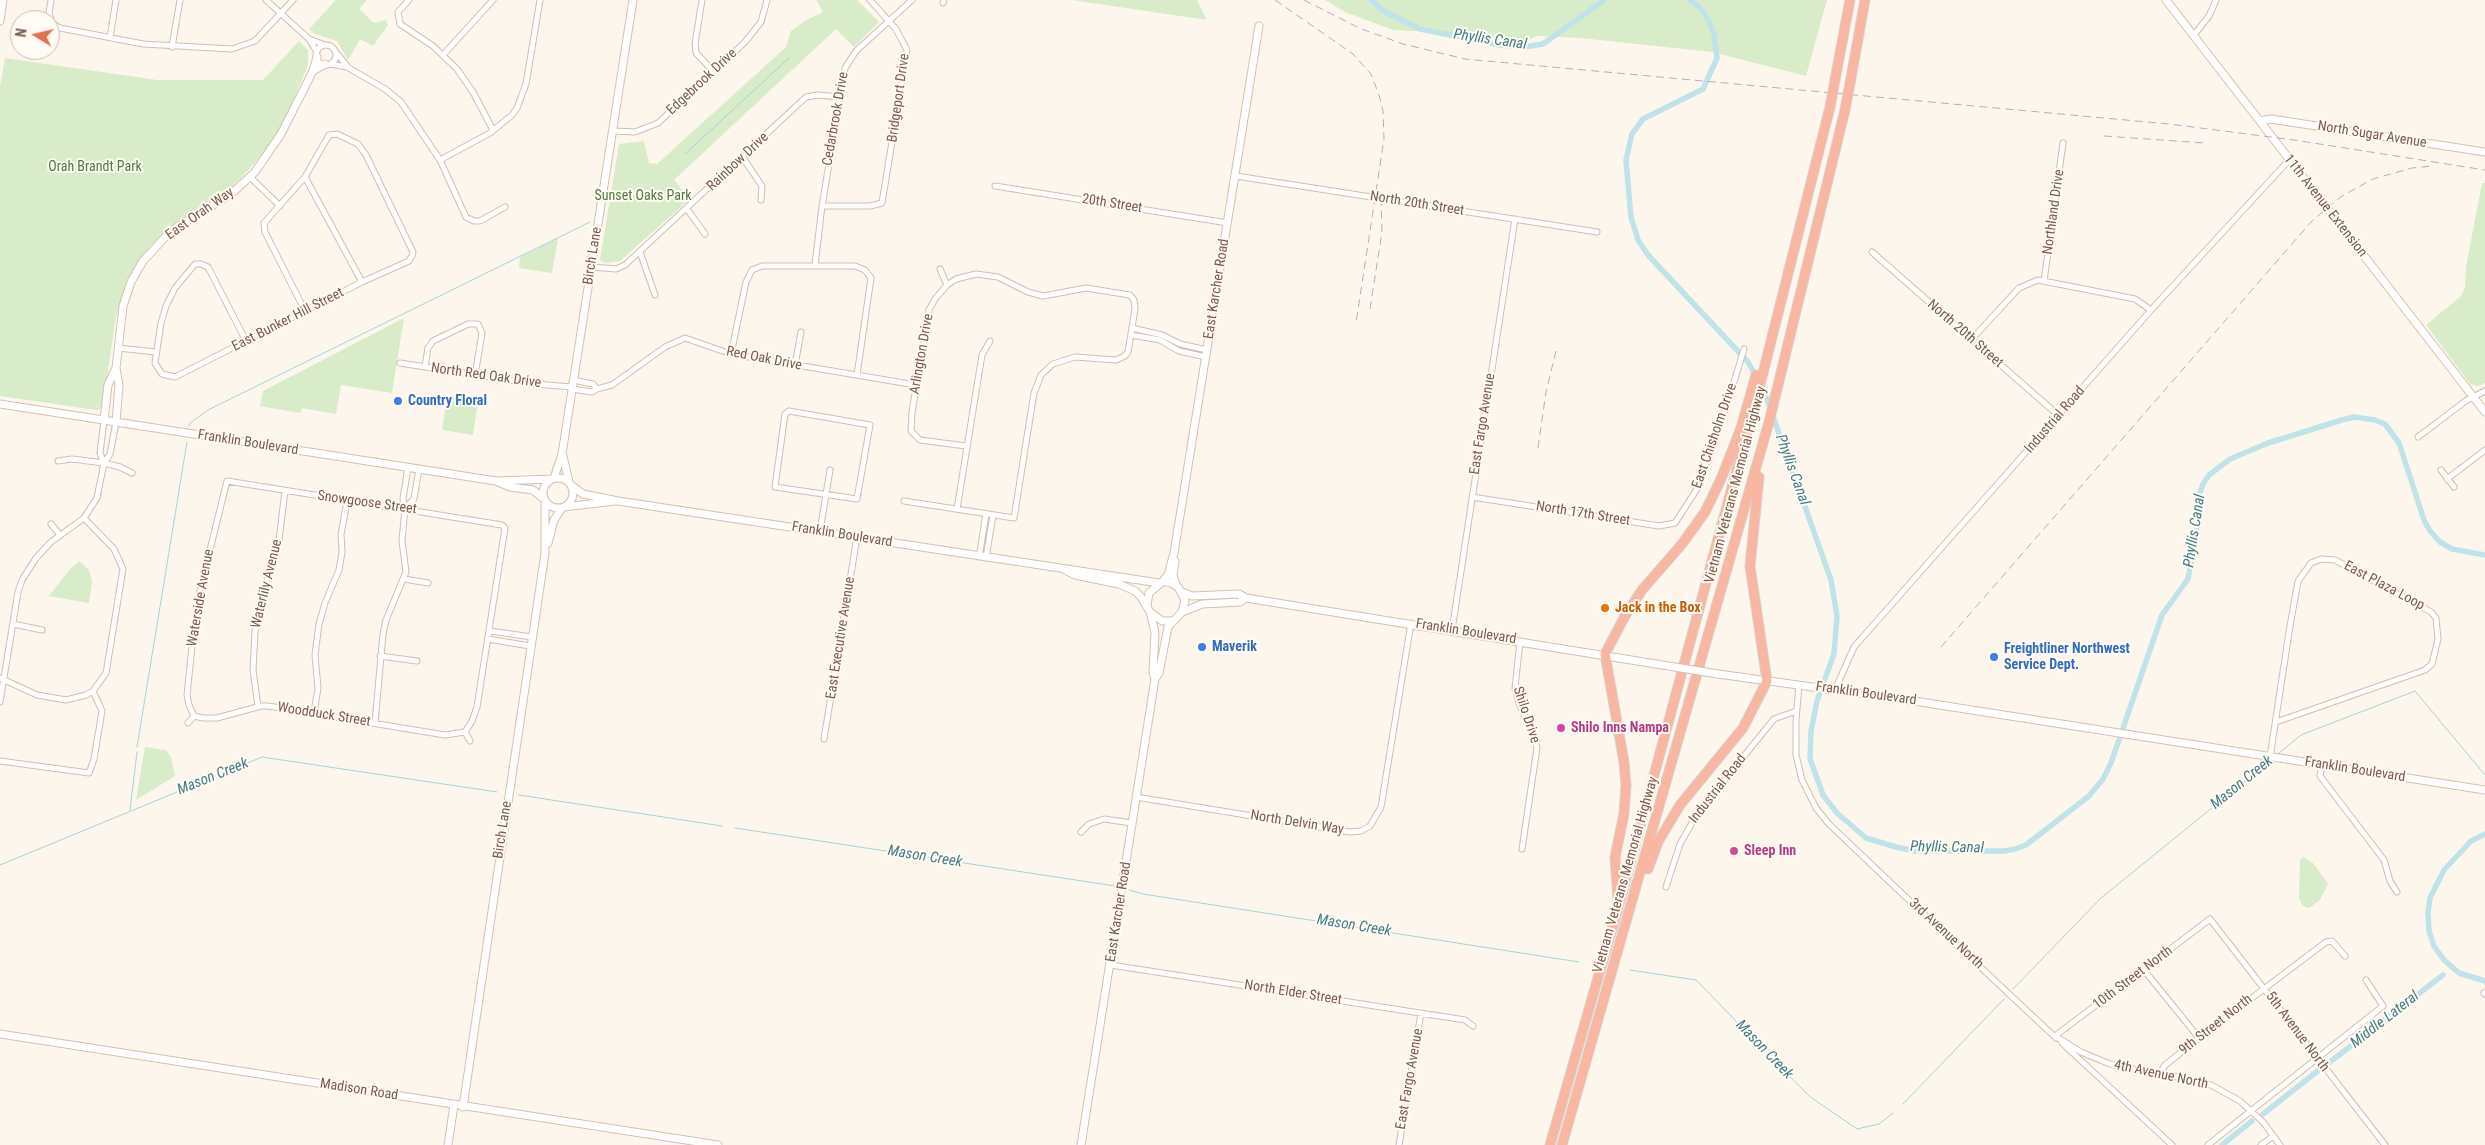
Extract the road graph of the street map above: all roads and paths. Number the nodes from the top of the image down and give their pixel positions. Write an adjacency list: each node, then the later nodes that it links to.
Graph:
1 (3, 0): 21 (street)
2 (51, 0): 24 (street)
3 (116, 0): 24 (street)
4 (180, 0): 27 (street)
5 (266, 0): 19 (street)
6 (294, 0): 19 (street)
7 (409, 0): 30 (street)
8 (493, 0): 30 (street)
9 (540, 0): 37 (street)
10 (633, 0): 38 (street, Birch Lane)
11 (702, 0): 34 (street)
12 (767, 0): 34 (street, Edgebrook Drive)
13 (870, 0): 20 (street, Bridgeport Drive)
14 (912, 0): 20 (street, Cedarbrook Drive)
15 (1850, 0): 65 (highway, bridge)
16 (1865, 0): 97 (highway, Vietnam Veterans Memorial Highway, bridge)
17 (2166, 0): 23 (street, 11th Avenue Extension)
18 (2216, 0): 23 (street)
19 (281, 14): 25 (street); 27 (street)
20 (888, 20): 35 (street, Cedarbrook Drive); 50 (street, Bridgeport Drive)
21 (0, 21)
22 (1259, 26): 44 (street, East Karcher Road)
23 (2194, 35): 36 (street, 11th Avenue Extension)
24 (110, 37): 27 (street)
25 (309, 39): 26 (street); 29 (street)
26 (326, 45): 28 (street); 29 (street)
27 (172, 47)
28 (335, 51): 31 (street); 32 (street)
29 (317, 55): 31 (street); 33 (street, East Orah Way)
30 (443, 55): 37 (street)
31 (327, 64): 32 (street); 33 (street)
32 (347, 67): 42 (street)
33 (313, 71): 45 (street, East Orah Way)
34 (713, 71): 38 (street, Edgebrook Drive)
35 (840, 97): 41 (street, Rainbow Drive); 50 (street, Cedarbrook Drive)
36 (2260, 122): 40 (street, North Sugar Avenue); 43 (street, 11th Avenue Extension)
37 (493, 130): 42 (street)
38 (612, 131): 60 (street, Birch Lane)
39 (2063, 143): 62 (street, Northland Drive)
40 (2485, 152)
41 (743, 158): 48 (street); 52 (street, Rainbow Drive)
42 (440, 160): 51 (street)
43 (2289, 160): 67 (street, Industrial Road); 91 (street, 11th Avenue Extension)
44 (1236, 176): 53 (street, North 20th Street); 54 (street, East Karcher Road)
45 (250, 177): 49 (street); 75 (street, East Orah Way)
46 (305, 177): 49 (street); 63 (street); 63 (street, East Bunker Hill Street)
47 (995, 186): 54 (street, 20th Street)
48 (760, 200)
49 (280, 206): 68 (street)
50 (822, 206): 59 (street, Cedarbrook Drive)
51 (505, 207)
52 (687, 209): 56 (street); 57 (street, Rainbow Drive)
53 (1515, 219): 55 (street, North 20th Street); 117 (street, East Fargo Avenue)
54 (1228, 223): 78 (street, East Karcher Road)
55 (1597, 232)
56 (705, 234)
57 (640, 252): 60 (street, Rainbow Drive); 66 (street)
58 (1872, 252): 72 (street, North 20th Street)
59 (815, 265): 79 (street); 85 (street)
60 (591, 267): 87 (street, Birch Lane)
61 (940, 269): 64 (street)
62 (2044, 281): 67 (street); 72 (street)
63 (362, 282): 68 (street, East Bunker Hill Street)
64 (947, 285): 69 (street); 86 (street, Arlington Drive)
65 (1785, 289): 90 (highway); 90 (highway)
66 (655, 295)
67 (2152, 310): 94 (street, Industrial Road)
68 (305, 311): 73 (street, East Bunker Hill Street)
69 (1132, 328): 71 (street); 78 (street)
70 (801, 332): 81 (street)
71 (1131, 335): 78 (street); 127 (street)
72 (1972, 339): 94 (street, North 20th Street)
73 (246, 341): 77 (street, East Bunker Hill Street); 77 (street)
74 (990, 341): 99 (street)
75 (118, 348): 77 (street); 83 (street, East Orah Way)
76 (1744, 349): 124 (street, East Chisholm Drive)
77 (156, 352)
78 (1206, 353): 134 (street, East Karcher Road)
79 (731, 354): 81 (street, Red Oak Drive); 88 (street, Red Oak Drive)
80 (400, 363): 82 (street, North Red Oak Drive)
81 (796, 365): 85 (street, Red Oak Drive)
82 (425, 367): 84 (street, North Red Oak Drive); 84 (street)
83 (116, 368): 95 (street, East Orah Way); 96 (street, East Orah Way)
84 (475, 375): 87 (street, North Red Oak Drive)
85 (857, 375): 86 (street, Red Oak Drive)
86 (916, 385): 99 (street, Arlington Drive)
87 (572, 386): 88 (street, Red Oak Drive); 88 (street); 101 (street, Birch Lane)
88 (598, 389)
89 (2485, 391): 91 (street)
90 (1754, 393): 155 (highway); 185 (highway, Vietnam Veterans Memorial Highway)
91 (2474, 397): 93 (street, 11th Avenue Extension); 98 (street)
92 (0, 404): 95 (street, Franklin Boulevard)
93 (2485, 412)
94 (2058, 415): 163 (street, Industrial Road)
95 (104, 420): 96 (street, Franklin Boulevard); 103 (street, East Orah Way)
96 (116, 422): 103 (street, East Orah Way); 104 (street, Franklin Boulevard)
97 (1769, 422): 160 (highway); 191 (highway, Vietnam Veterans Memorial Highway)
98 (2418, 437)
99 (966, 446): 125 (street)
100 (2485, 450): 109 (street)
101 (562, 454): 110 (street, Birch Lane); 113 (street, Birch Lane)
102 (58, 461): 103 (street)
103 (104, 463): 108 (street); 128 (street, East Orah Way)
104 (408, 467): 105 (street, Franklin Boulevard); 122 (street)
105 (419, 469): 111 (street, Franklin Boulevard); 122 (street)
106 (830, 470): 116 (street)
107 (2441, 470): 109 (street)
108 (132, 473)
109 (2447, 478): 114 (street)
110 (553, 479): 111 (street, Franklin Boulevard); 113 (street); 118 (street)
111 (496, 481): 118 (street, Franklin Boulevard)
112 (227, 482): 115 (street, Snowgoose Street); 168 (street, Waterside Avenue)
113 (570, 484): 119 (street, Franklin Boulevard); 123 (street)
114 (2454, 487)
115 (285, 490): 121 (street, Snowgoose Street); 165 (street, Waterlily Avenue)
116 (826, 496): 116 (street); 130 (street)
117 (1472, 497): 124 (street, North 17th Street); 149 (street, East Fargo Avenue)
118 (544, 500): 123 (street); 133 (street, Birch Lane)
119 (618, 501): 123 (street, Franklin Boulevard); 130 (street, Franklin Boulevard)
120 (904, 501): 125 (street)
121 (347, 502): 122 (street, Snowgoose Street); 167 (street)
122 (405, 508): 137 (street); 150 (street, Snowgoose Street)
123 (563, 508): 133 (street, Birch Lane)
124 (1686, 508)
125 (956, 509): 126 (street)
126 (986, 514): 127 (street); 135 (street)
127 (993, 515): 135 (street)
128 (84, 518): 131 (street, East Orah Way); 162 (street)
129 (52, 524): 131 (street)
130 (820, 531): 132 (street, Franklin Boulevard)
131 (60, 535): 147 (street, East Orah Way)
132 (857, 537): 135 (street, Franklin Boulevard); 173 (street, East Executive Avenue)
133 (545, 553): 151 (street, Birch Lane)
134 (1174, 553): 138 (street); 140 (street)
135 (983, 557): 136 (street, Franklin Boulevard)
136 (1065, 570): 138 (street, Franklin Boulevard); 143 (street, Franklin Boulevard)
137 (404, 579): 139 (street); 156 (street)
138 (1161, 582): 140 (street); 143 (street)
139 (428, 583)
140 (1176, 586): 141 (street)
141 (1182, 592): 142 (street, Franklin Boulevard); 144 (street)
142 (1246, 598): 144 (street, Franklin Boulevard); 146 (street, Franklin Boulevard)
143 (1148, 609): 145 (street); 159 (street)
144 (1182, 612): 145 (street)
145 (1172, 621): 159 (street)
146 (1411, 623): 149 (street, Franklin Boulevard); 179 (street, North Delvin Way)
147 (13, 624): 148 (street); 158 (street, East Orah Way)
148 (42, 630)
149 (1452, 630): 153 (street, Franklin Boulevard)
150 (490, 631): 151 (street); 152 (street)
151 (532, 637): 154 (street, Birch Lane)
152 (488, 639): 154 (street); 172 (street)
153 (1520, 640): 155 (street, Franklin Boulevard); 182 (street, Shilo Drive)
154 (530, 646): 201 (street, Birch Lane)
155 (1605, 654): 160 (street, Franklin Boulevard, bridge); 185 (highway)
156 (380, 656): 157 (street); 171 (street)
157 (417, 661)
158 (2, 679): 162 (street); 164 (street, East Orah Way)
159 (1156, 679): 179 (street, East Karcher Road)
160 (1767, 681): 161 (street, Franklin Boulevard); 191 (highway)
161 (1799, 685): 163 (street, Franklin Boulevard); 166 (street, 3rd Avenue North)
162 (93, 690): 176 (street)
163 (1835, 690): 175 (street, Franklin Boulevard)
164 (0, 702)
165 (258, 707): 167 (street, Woodduck Street); 168 (street, Woodduck Street)
166 (1796, 711): 183 (street, Industrial Road); 196 (street, 3rd Avenue North)
167 (314, 713): 171 (street, Woodduck Street)
168 (194, 716): 170 (street)
169 (2276, 722): 169 (street, East Plaza Loop); 175 (street, East Plaza Loop)
170 (188, 723)
171 (375, 723): 172 (street, Woodduck Street)
172 (465, 732): 174 (street)
173 (824, 739)
174 (470, 741)
175 (2270, 757): 177 (street, Franklin Boulevard)
176 (0, 761)
177 (2322, 765): 178 (street, Franklin Boulevard); 184 (street)
178 (2485, 790)
179 (1136, 798): 180 (street, East Karcher Road)
180 (1132, 823): 181 (street); 188 (street, East Karcher Road)
181 (1081, 832)
182 (1522, 850)
183 (1666, 887)
184 (2397, 892)
185 (1618, 908): 208 (highway, Vietnam Veterans Memorial Highway)
186 (2210, 919): 189 (street, 10th Street North); 192 (street, 5th Avenue North)
187 (2345, 956): 192 (street, 9th Street North)
188 (1110, 965): 193 (street, North Elder Street); 206 (street, East Karcher Road)
189 (2144, 970): 196 (street, 10th Street North); 197 (street)
190 (2366, 980): 198 (street)
191 (1610, 983): 209 (highway, Vietnam Veterans Memorial Highway)
192 (2264, 988): 197 (street, 9th Street North); 198 (street, 5th Avenue North)
193 (1422, 1012): 194 (street, North Elder Street); 207 (street, East Fargo Avenue)
194 (1473, 1026)
195 (0, 1034): 200 (street, Madison Road)
196 (2055, 1036): 199 (street, 4th Avenue North); 210 (street, 3rd Avenue North)
197 (2199, 1038): 199 (street, 9th Street North)
198 (2317, 1058): 202 (street); 214 (street, 5th Avenue North)
199 (2161, 1073): 202 (street, 4th Avenue North)
200 (454, 1105): 201 (street, Madison Road); 204 (street)
201 (463, 1107): 205 (street, Madison Road)
202 (2251, 1110): 203 (street, 4th Avenue North); 211 (street)
203 (2273, 1136): 212 (street); 213 (street, 4th Avenue North)
204 (448, 1145)
205 (718, 1145)
206 (1081, 1145)
207 (1399, 1145)
208 (1550, 1145)
209 (1562, 1145)
210 (2172, 1145)
211 (2208, 1145)
212 (2261, 1145)
213 (2280, 1145)
214 (2385, 1145)

